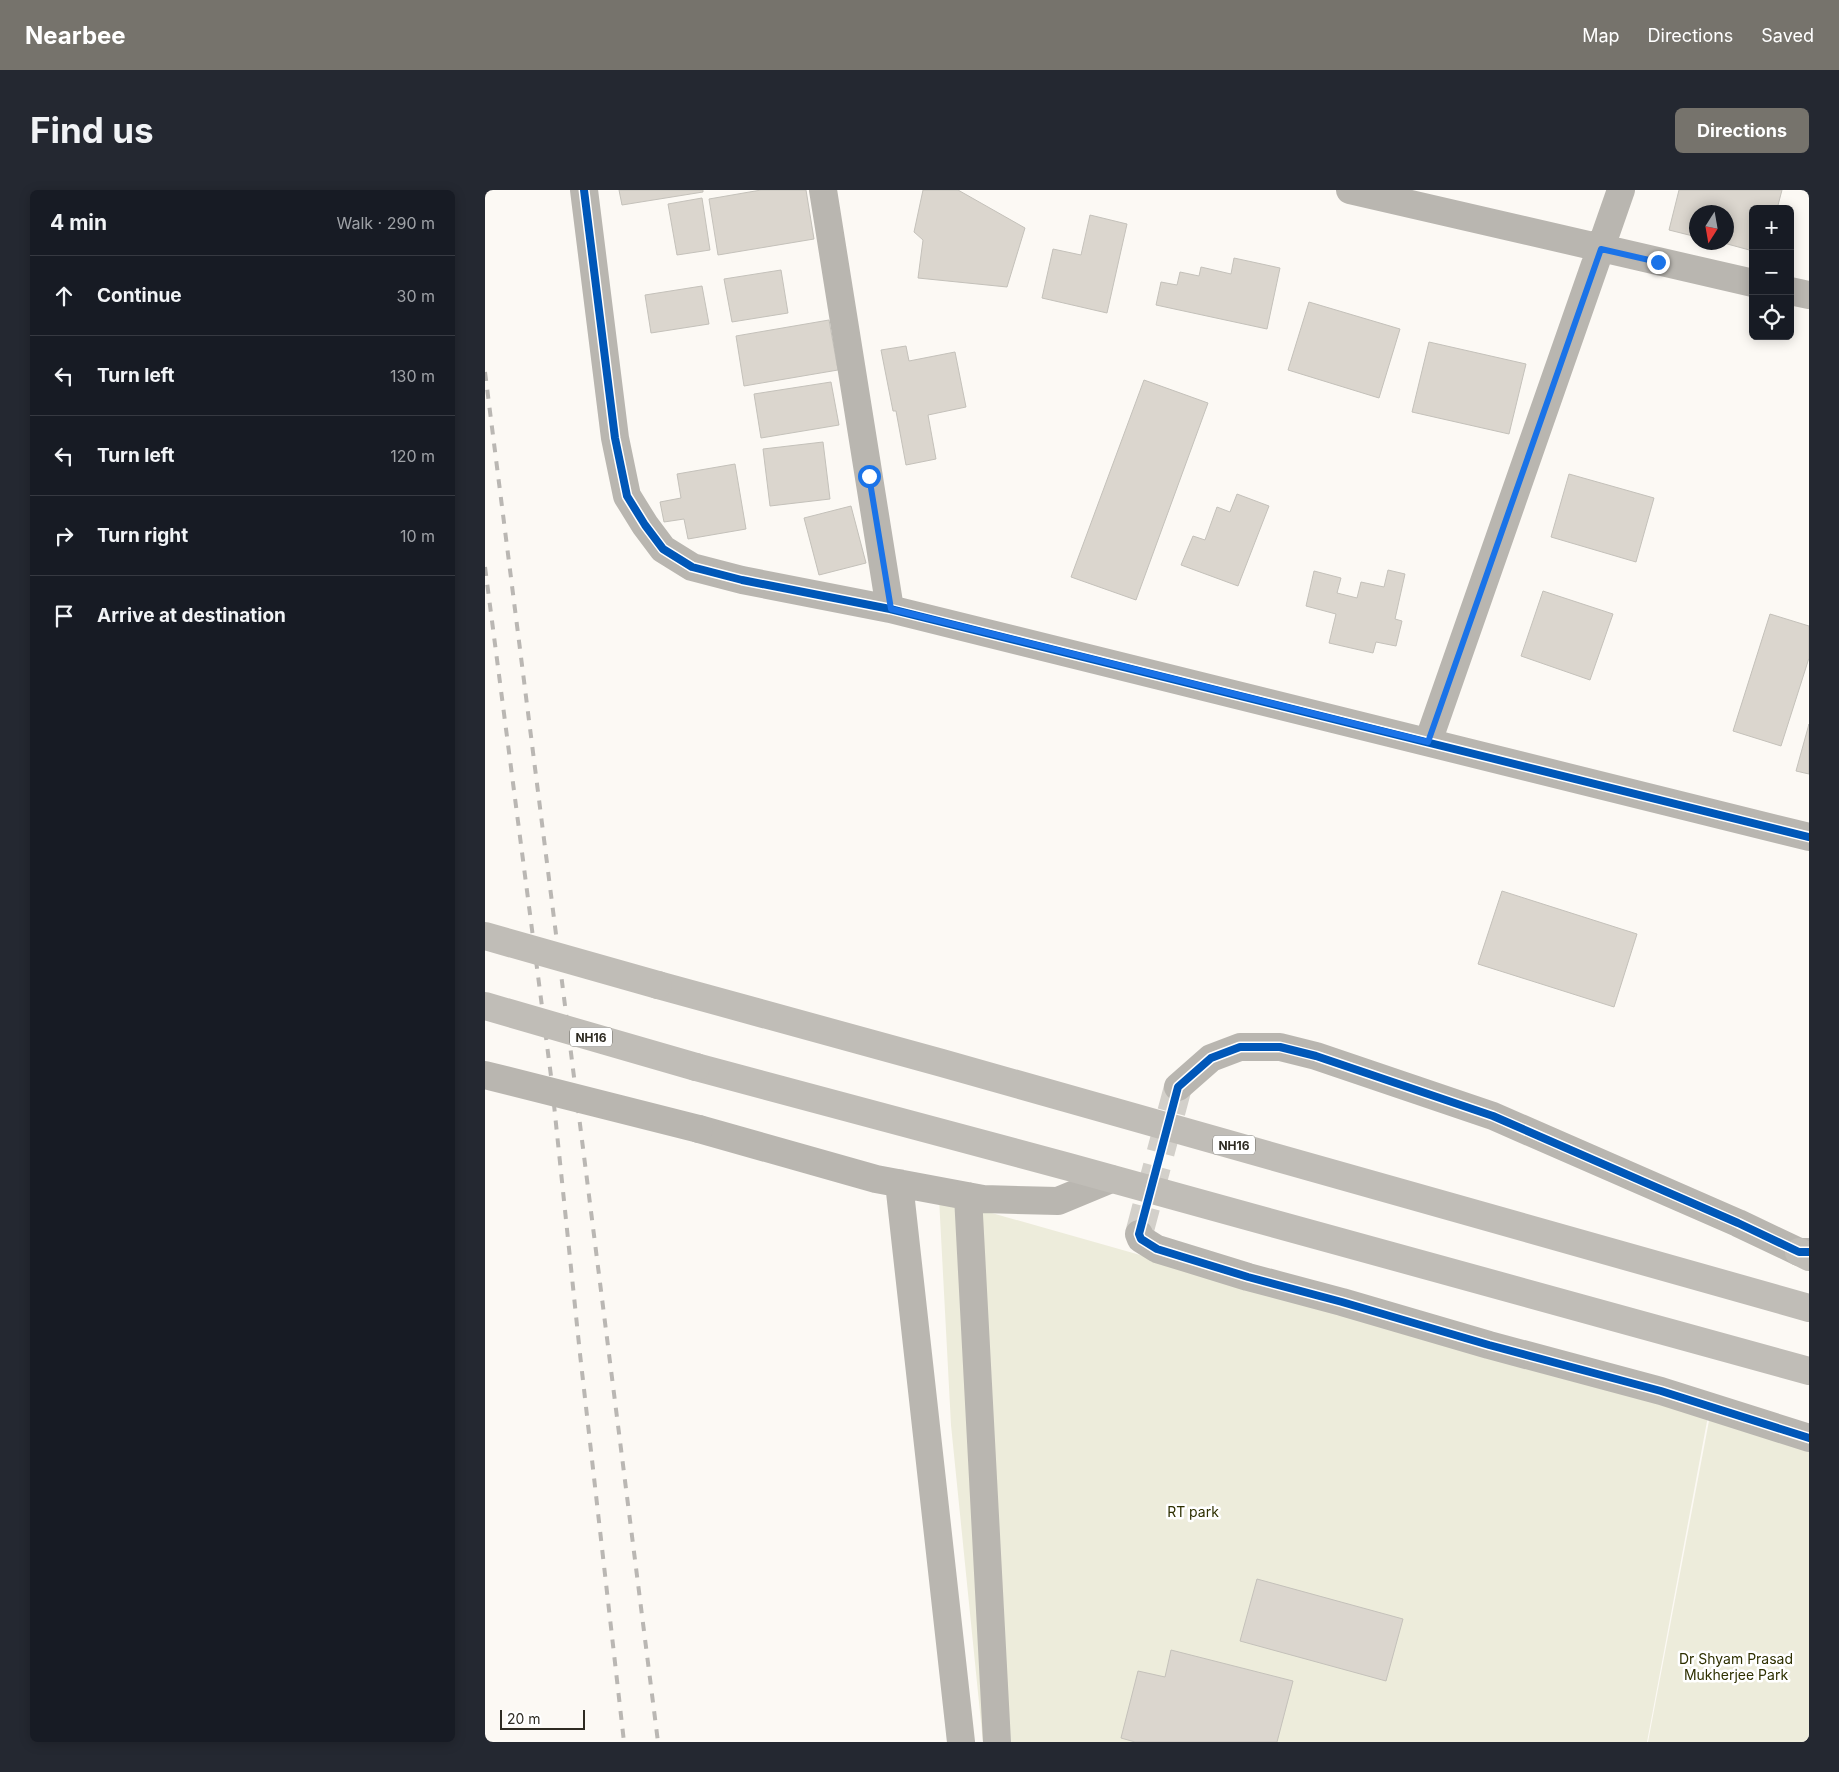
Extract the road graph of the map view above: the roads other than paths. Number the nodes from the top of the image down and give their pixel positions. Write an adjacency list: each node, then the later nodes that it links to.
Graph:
1 (584, 190): 9 (street)
2 (823, 190): 9 (street)
3 (1350, 190): 5 (street)
4 (1621, 190): 5 (street)
5 (1601, 249): 6 (street); 10 (street)
6 (1749, 282)
7 (1794, 292): 8 (street)
8 (1809, 295)
9 (891, 609): 10 (street)
10 (1428, 742): 11 (street)
11 (1809, 837)
12 (485, 936): 21 (highway, NH16, bridge)
13 (485, 1006): 16 (highway, NH16, bridge)
14 (485, 1075): 17 (street, bridge)
15 (1178, 1087): 20 (street)
16 (1111, 1178): 18 (street); 22 (highway, NH16)
17 (899, 1183): 18 (street); 24 (street)
18 (968, 1196): 25 (street)
19 (1139, 1234): 23 (street)
20 (1806, 1254)
21 (1809, 1308)
22 (1809, 1371)
23 (1809, 1438)
24 (961, 1742)
25 (997, 1742)

